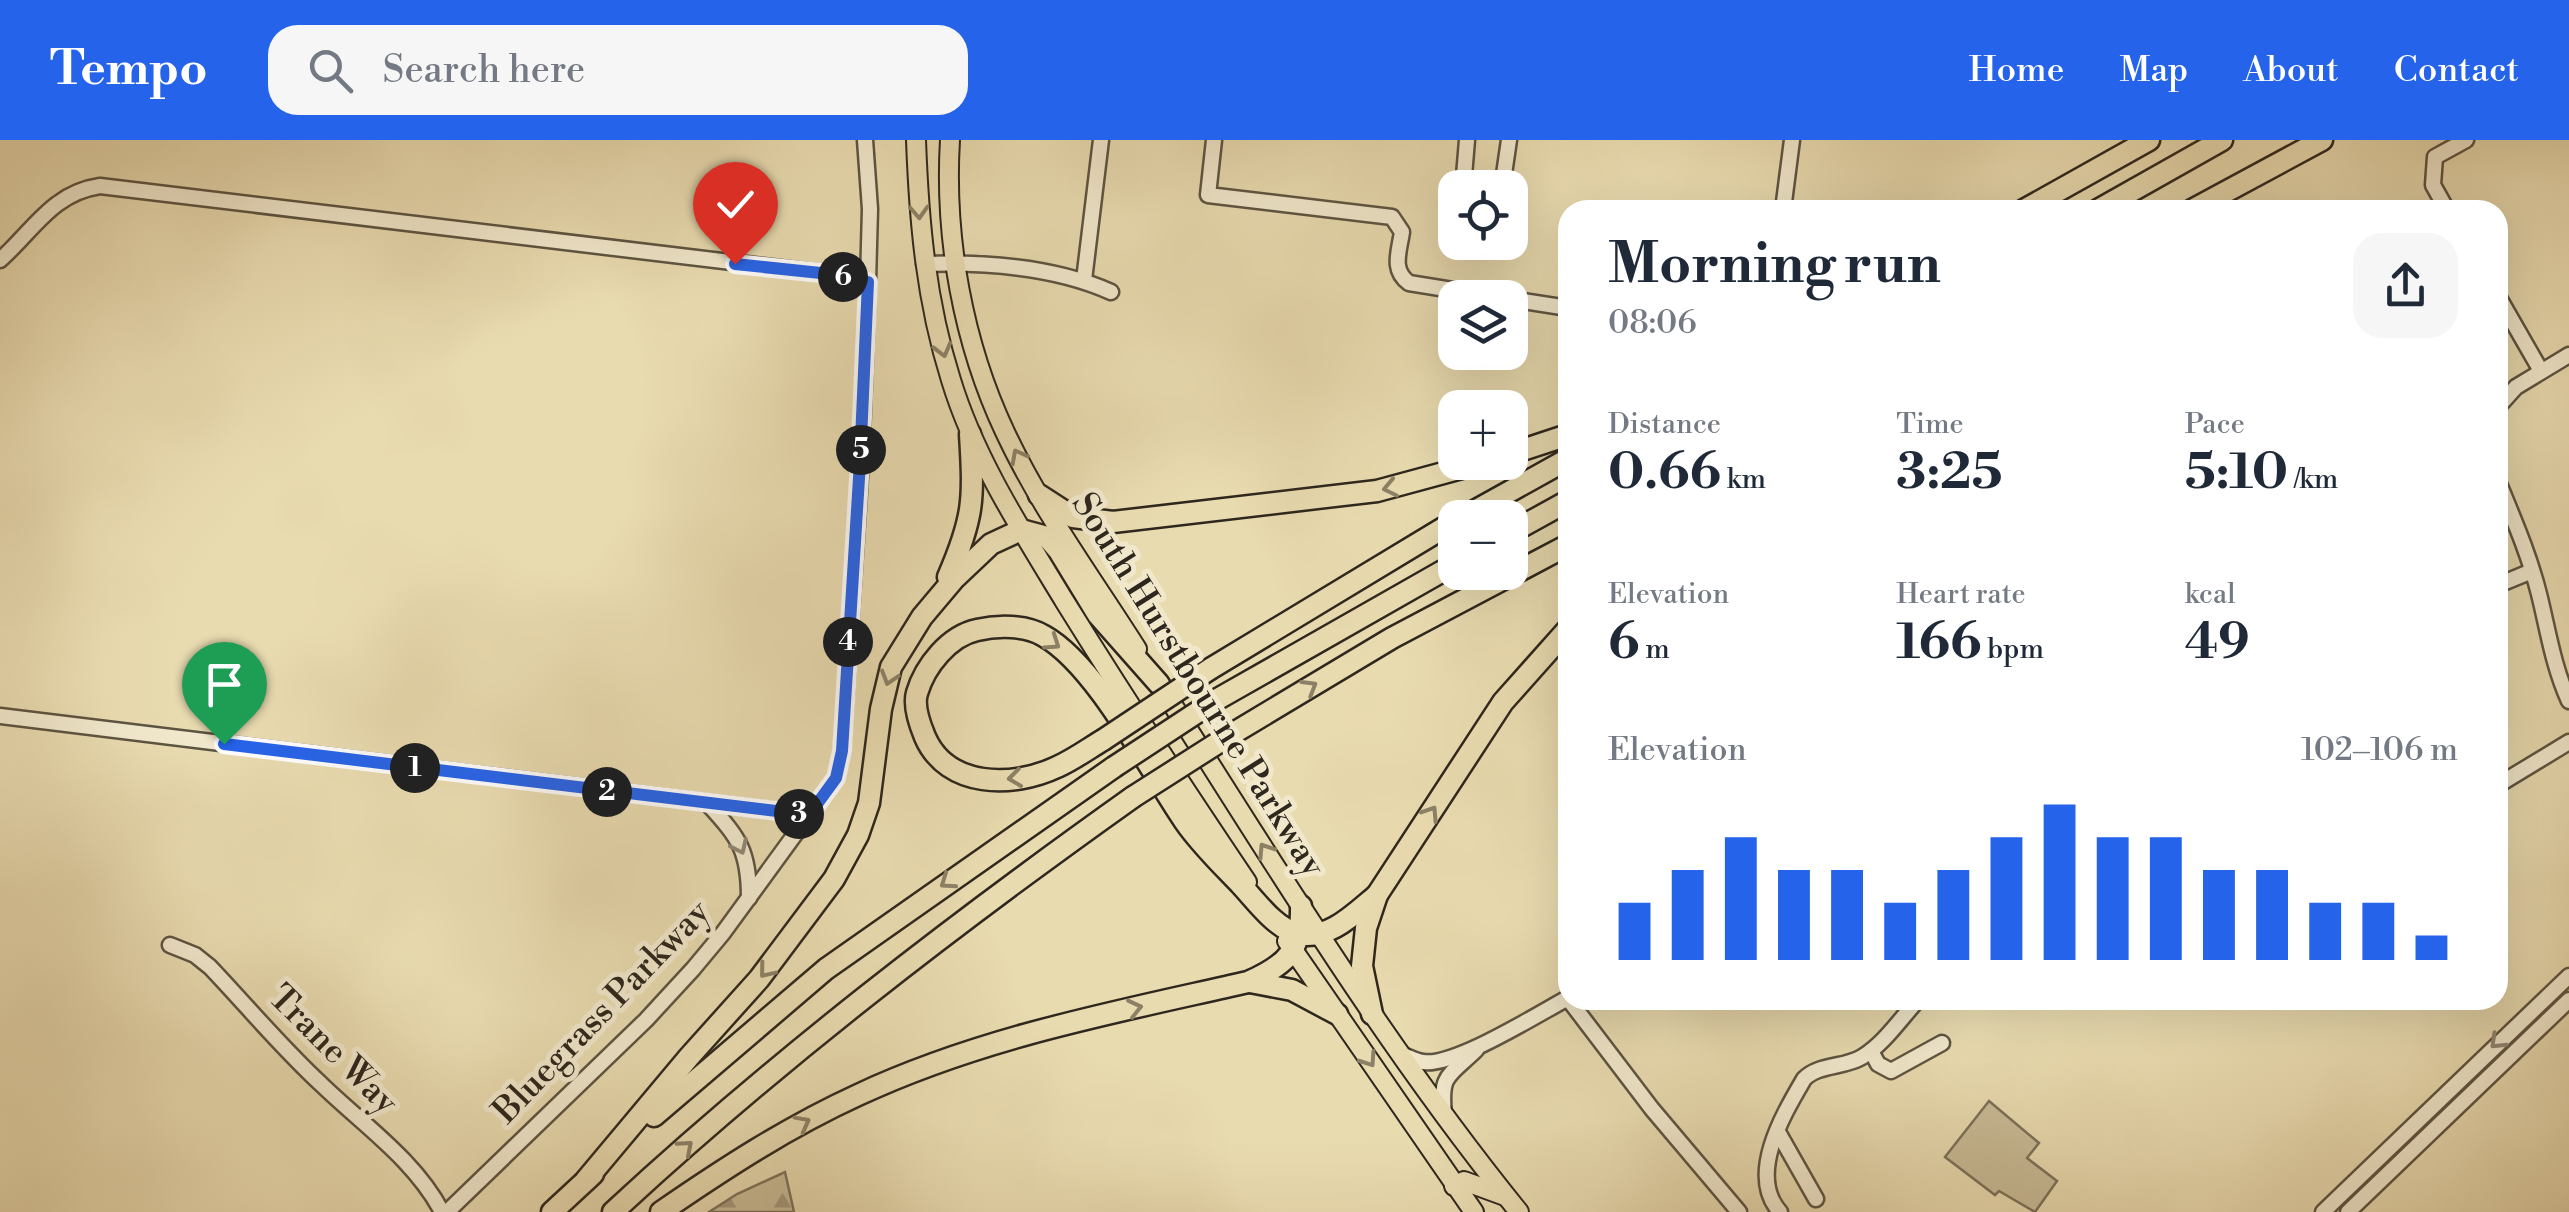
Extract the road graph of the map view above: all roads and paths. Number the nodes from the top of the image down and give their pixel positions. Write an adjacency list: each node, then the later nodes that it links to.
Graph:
1 (865, 140): 24 (street, Bluegrass Parkway)
2 (916, 140): 22 (main road, South Hurstbourne Parkway, one-way to 22)
3 (950, 140): 21 (main road, South Hurstbourne Parkway)
4 (1101, 140): 23 (street)
5 (1214, 140): 25 (street)
6 (1467, 140): 13 (street)
7 (1509, 140): 14 (street)
8 (1792, 140): 15 (street)
9 (2149, 140): 16 (highway)
10 (2222, 140): 17 (highway)
11 (2322, 140): 18 (highway)
12 (2466, 140): 19 (street)
13 (1462, 170)
14 (1505, 170)
15 (1784, 200)
16 (2042, 200)
17 (2116, 200)
18 (2211, 200)
19 (2442, 200)
20 (0, 260): 24 (street)
21 (955, 263): 22 (street); 23 (street); 38 (main road, South Hurstbourne Parkway, one-way to 21)
22 (924, 264): 33 (main road, South Hurstbourne Parkway, one-way to 33)
23 (1084, 280): 26 (street)
24 (868, 282): 61 (street, Bluegrass Parkway)
25 (1438, 288)
26 (1111, 292)
27 (1528, 302): 28 (street)
28 (1558, 306)
29 (2508, 313): 31 (street)
30 (2569, 355): 31 (street)
31 (2541, 371): 32 (street)
32 (2508, 396)
33 (970, 434): 43 (main road, South Hurstbourne Parkway); 49 (highway)
34 (1558, 437): 35 (highway)
35 (1528, 448)
36 (1558, 465): 39 (highway)
37 (1438, 477): 38 (highway, one-way to 38)
38 (1039, 494): 51 (main road, South Hurstbourne Parkway)
39 (1494, 500)
40 (2508, 504): 46 (street)
41 (1558, 507): 42 (highway)
42 (1528, 524)
43 (1021, 530): 49 (highway); 51 (highway); 65 (main road, South Hurstbourne Parkway)
44 (1438, 532): 54 (highway, one-way to 54, bridge)
45 (1558, 550): 92 (highway, one-way to 45, bridge)
46 (2532, 570): 48 (street); 52 (street)
47 (1438, 574): 86 (highway, one-way to 86, bridge)
48 (2508, 581)
49 (940, 596): 86 (highway, one-way to 86)
50 (1558, 640): 62 (highway, one-way to 50)
51 (1159, 684): 64 (main road, South Hurstbourne Parkway, one-way to 51)
52 (2569, 701)
53 (0, 716): 60 (street)
54 (1123, 727)
55 (1123, 727): 56 (highway, one-way to 56, bridge)
56 (1123, 727)
57 (1123, 727): 65 (highway, one-way to 65, bridge)
58 (2569, 742): 59 (street)
59 (2508, 779)
60 (709, 805): 61 (street); 63 (street, one-way to 63)
61 (809, 815): 63 (street, Bluegrass Parkway)
62 (1377, 895): 66 (highway); 76 (highway)
63 (748, 898): 90 (street, Bluegrass Parkway)
64 (1300, 906): 66 (highway)
65 (1269, 916): 66 (highway)
66 (1303, 939): 69 (highway); 75 (main road); 76 (main road, South Hurstbourne Parkway)
67 (170, 945): 90 (street, Trane Way)
68 (2569, 976): 74 (street)
69 (1248, 982): 75 (highway); 93 (highway, one-way to 69)
70 (2569, 1000): 77 (street)
71 (1558, 1004): 79 (street)
72 (1576, 1010): 96 (street)
73 (1909, 1010): 80 (street)
74 (2527, 1013): 77 (street); 84 (street, one-way to 84)
75 (1337, 1014): 87 (main road, one-way to 87)
76 (1372, 1014): 81 (main road, South Hurstbourne Parkway)
77 (2540, 1026): 85 (street)
78 (1942, 1043): 80 (street)
79 (1484, 1044): 81 (street); 82 (street)
80 (1871, 1052): 83 (street)
81 (1400, 1054): 82 (main road, South Hurstbourne Parkway)
82 (1444, 1115): 88 (main road, South Hurstbourne Parkway)
83 (1778, 1132): 89 (street); 97 (street)
84 (2402, 1134): 85 (street); 98 (street)
85 (2414, 1146): 99 (street)
86 (586, 1180): 91 (highway)
87 (1454, 1186): 88 (main road); 94 (main road)
88 (1506, 1196): 95 (main road, South Hurstbourne Parkway)
89 (1816, 1199)
90 (444, 1212)
91 (552, 1212)
92 (613, 1212)
93 (661, 1212)
94 (1474, 1212)
95 (1519, 1212)
96 (1738, 1212)
97 (1780, 1212)
98 (2323, 1212)
99 (2348, 1212)

